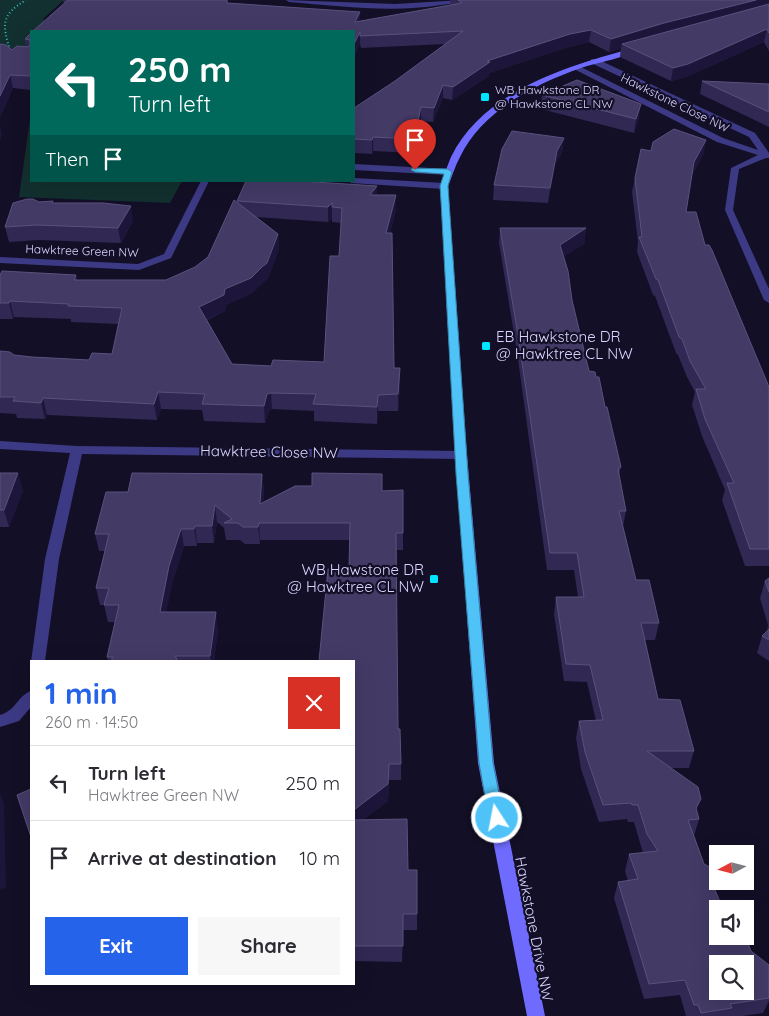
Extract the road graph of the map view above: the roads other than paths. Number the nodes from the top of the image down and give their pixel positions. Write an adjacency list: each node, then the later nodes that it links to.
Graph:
1 (289, 0): 2 (street)
2 (460, 0)
3 (651, 45): 4 (street, Hawkstone Drive NW)
4 (594, 61): 5 (street, Hawkstone Drive NW); 6 (street, Hawkstone Close NW)
5 (576, 68): 6 (street, Hawkstone Close NW); 8 (street, Hawkstone Drive NW)
6 (768, 155): 13 (street)
7 (355, 167): 8 (street)
8 (448, 172): 11 (street, Hawkstone Drive NW)
9 (355, 180): 11 (street)
10 (205, 182): 12 (street, Hawktree Green NW)
11 (444, 186): 16 (street, Hawkstone Drive NW)
12 (0, 260)
13 (769, 300)
14 (0, 446): 15 (street, Hawktree Close NW)
15 (77, 450): 16 (street, Hawktree Close NW); 17 (street)
16 (461, 455): 20 (street, Hawkstone Drive NW)
17 (38, 660)
18 (30, 698): 19 (street)
19 (0, 721)
20 (536, 1016)

